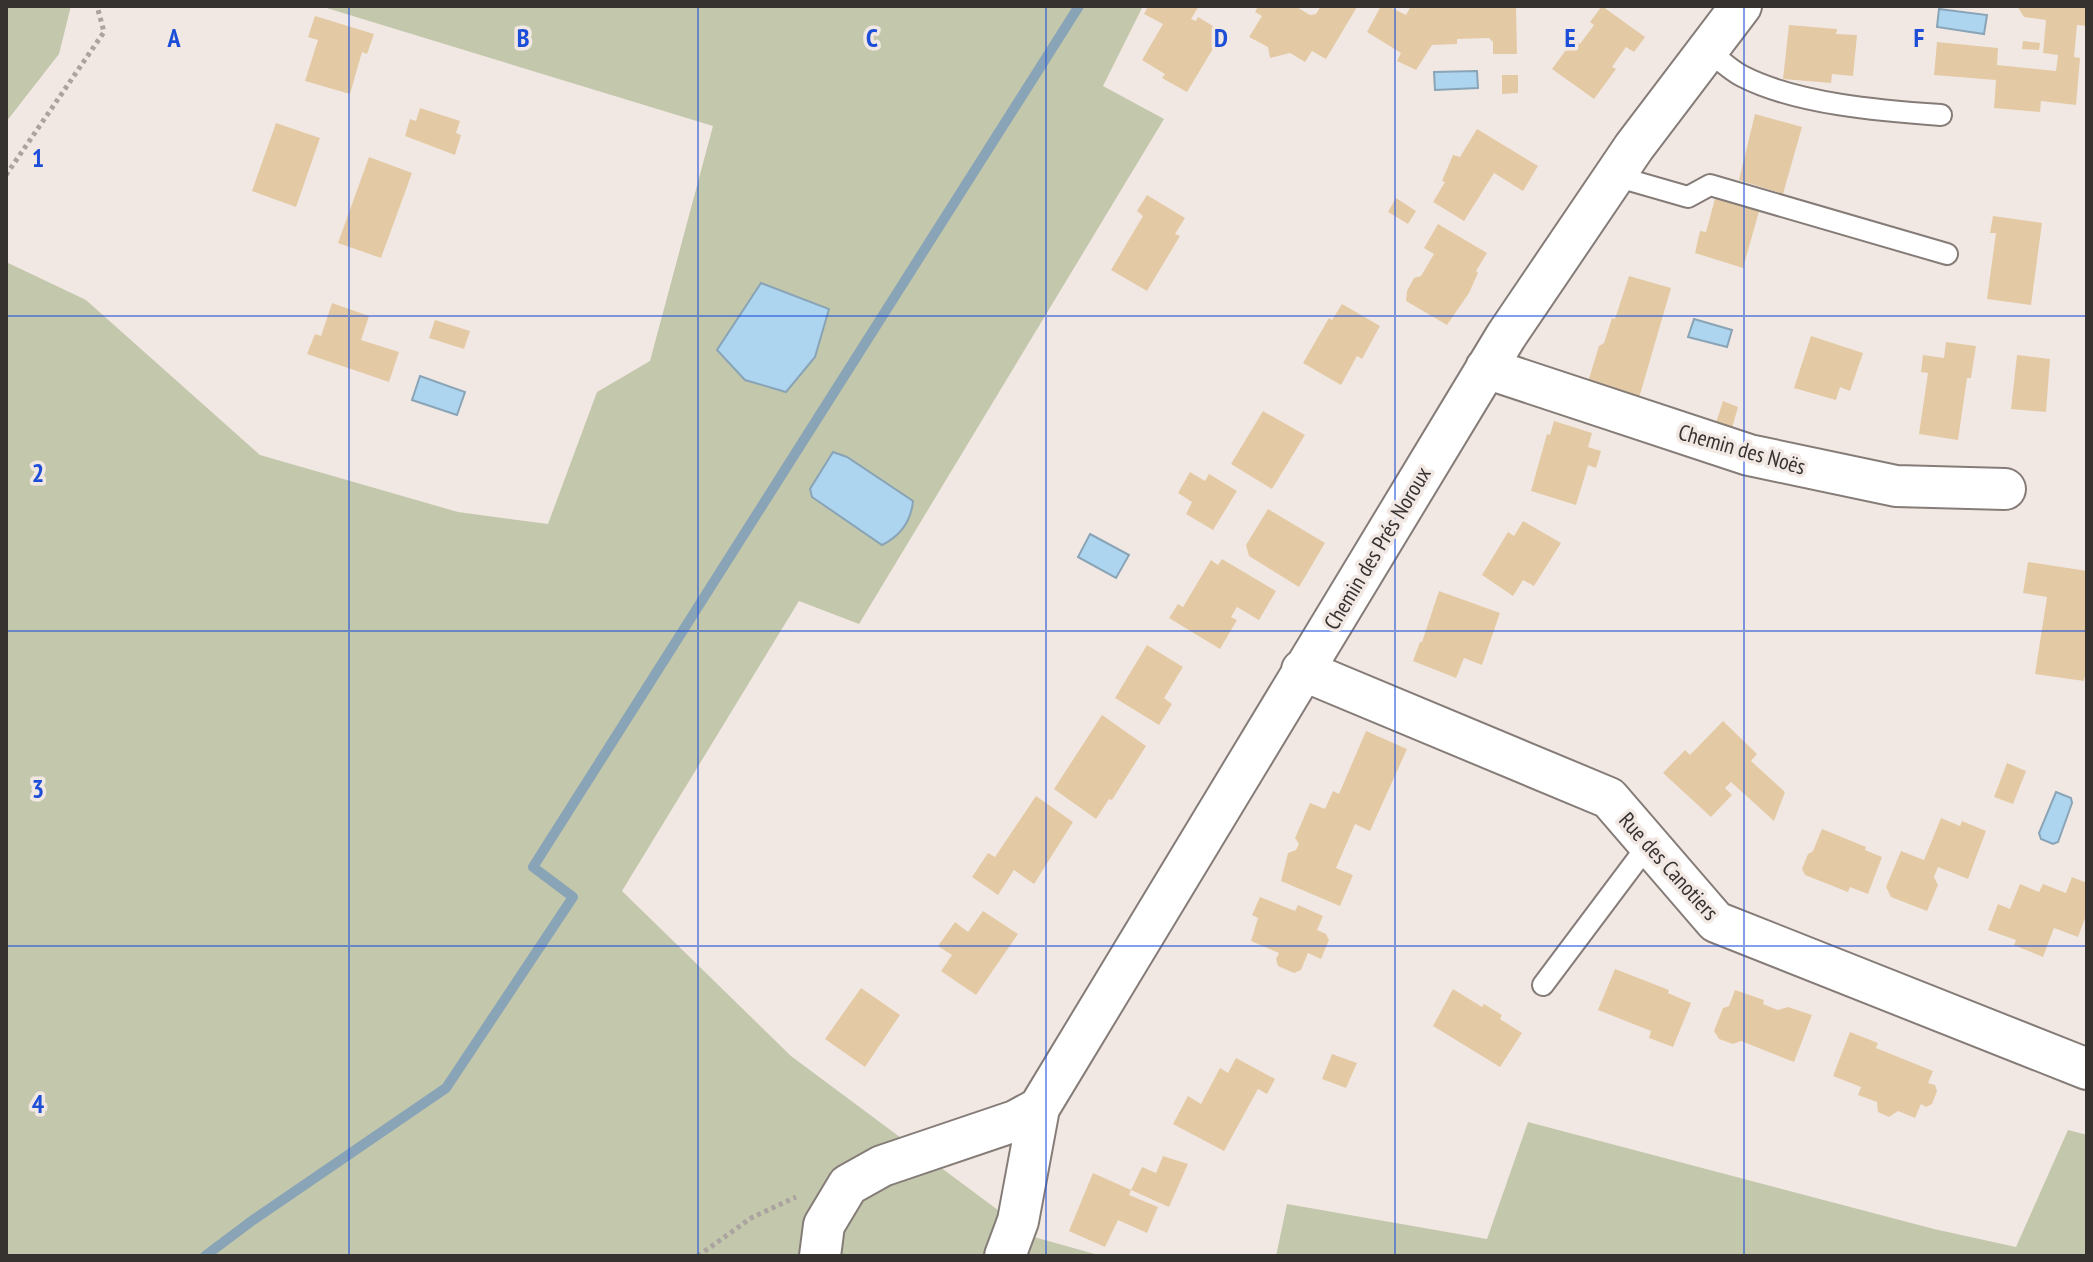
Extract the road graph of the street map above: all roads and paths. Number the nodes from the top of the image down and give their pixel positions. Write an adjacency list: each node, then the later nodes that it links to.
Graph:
1 (97, 6): 5 (path)
2 (1741, 6): 3 (street, Chemin des Prés Noroux)
3 (1708, 50): 4 (lane); 6 (street, Chemin des Prés Noroux)
4 (1941, 115)
5 (6, 175)
6 (1615, 176): 7 (lane); 8 (street, Chemin des Prés Noroux)
7 (1947, 254)
8 (1486, 368): 9 (street, Chemin des Noës); 10 (street, Chemin des Prés Noroux)
9 (2005, 489)
10 (1302, 670): 11 (street, Rue des Canotiers); 14 (street, Chemin des Prés Noroux)
11 (1648, 845): 12 (lane); 13 (street, Rue des Canotiers)
12 (1543, 985)
13 (2087, 1069)
14 (1039, 1108): 17 (street); 18 (street, Chemin des Prés Noroux)
15 (800, 1195): 16 (path)
16 (698, 1256)
17 (820, 1256)
18 (1005, 1256)

